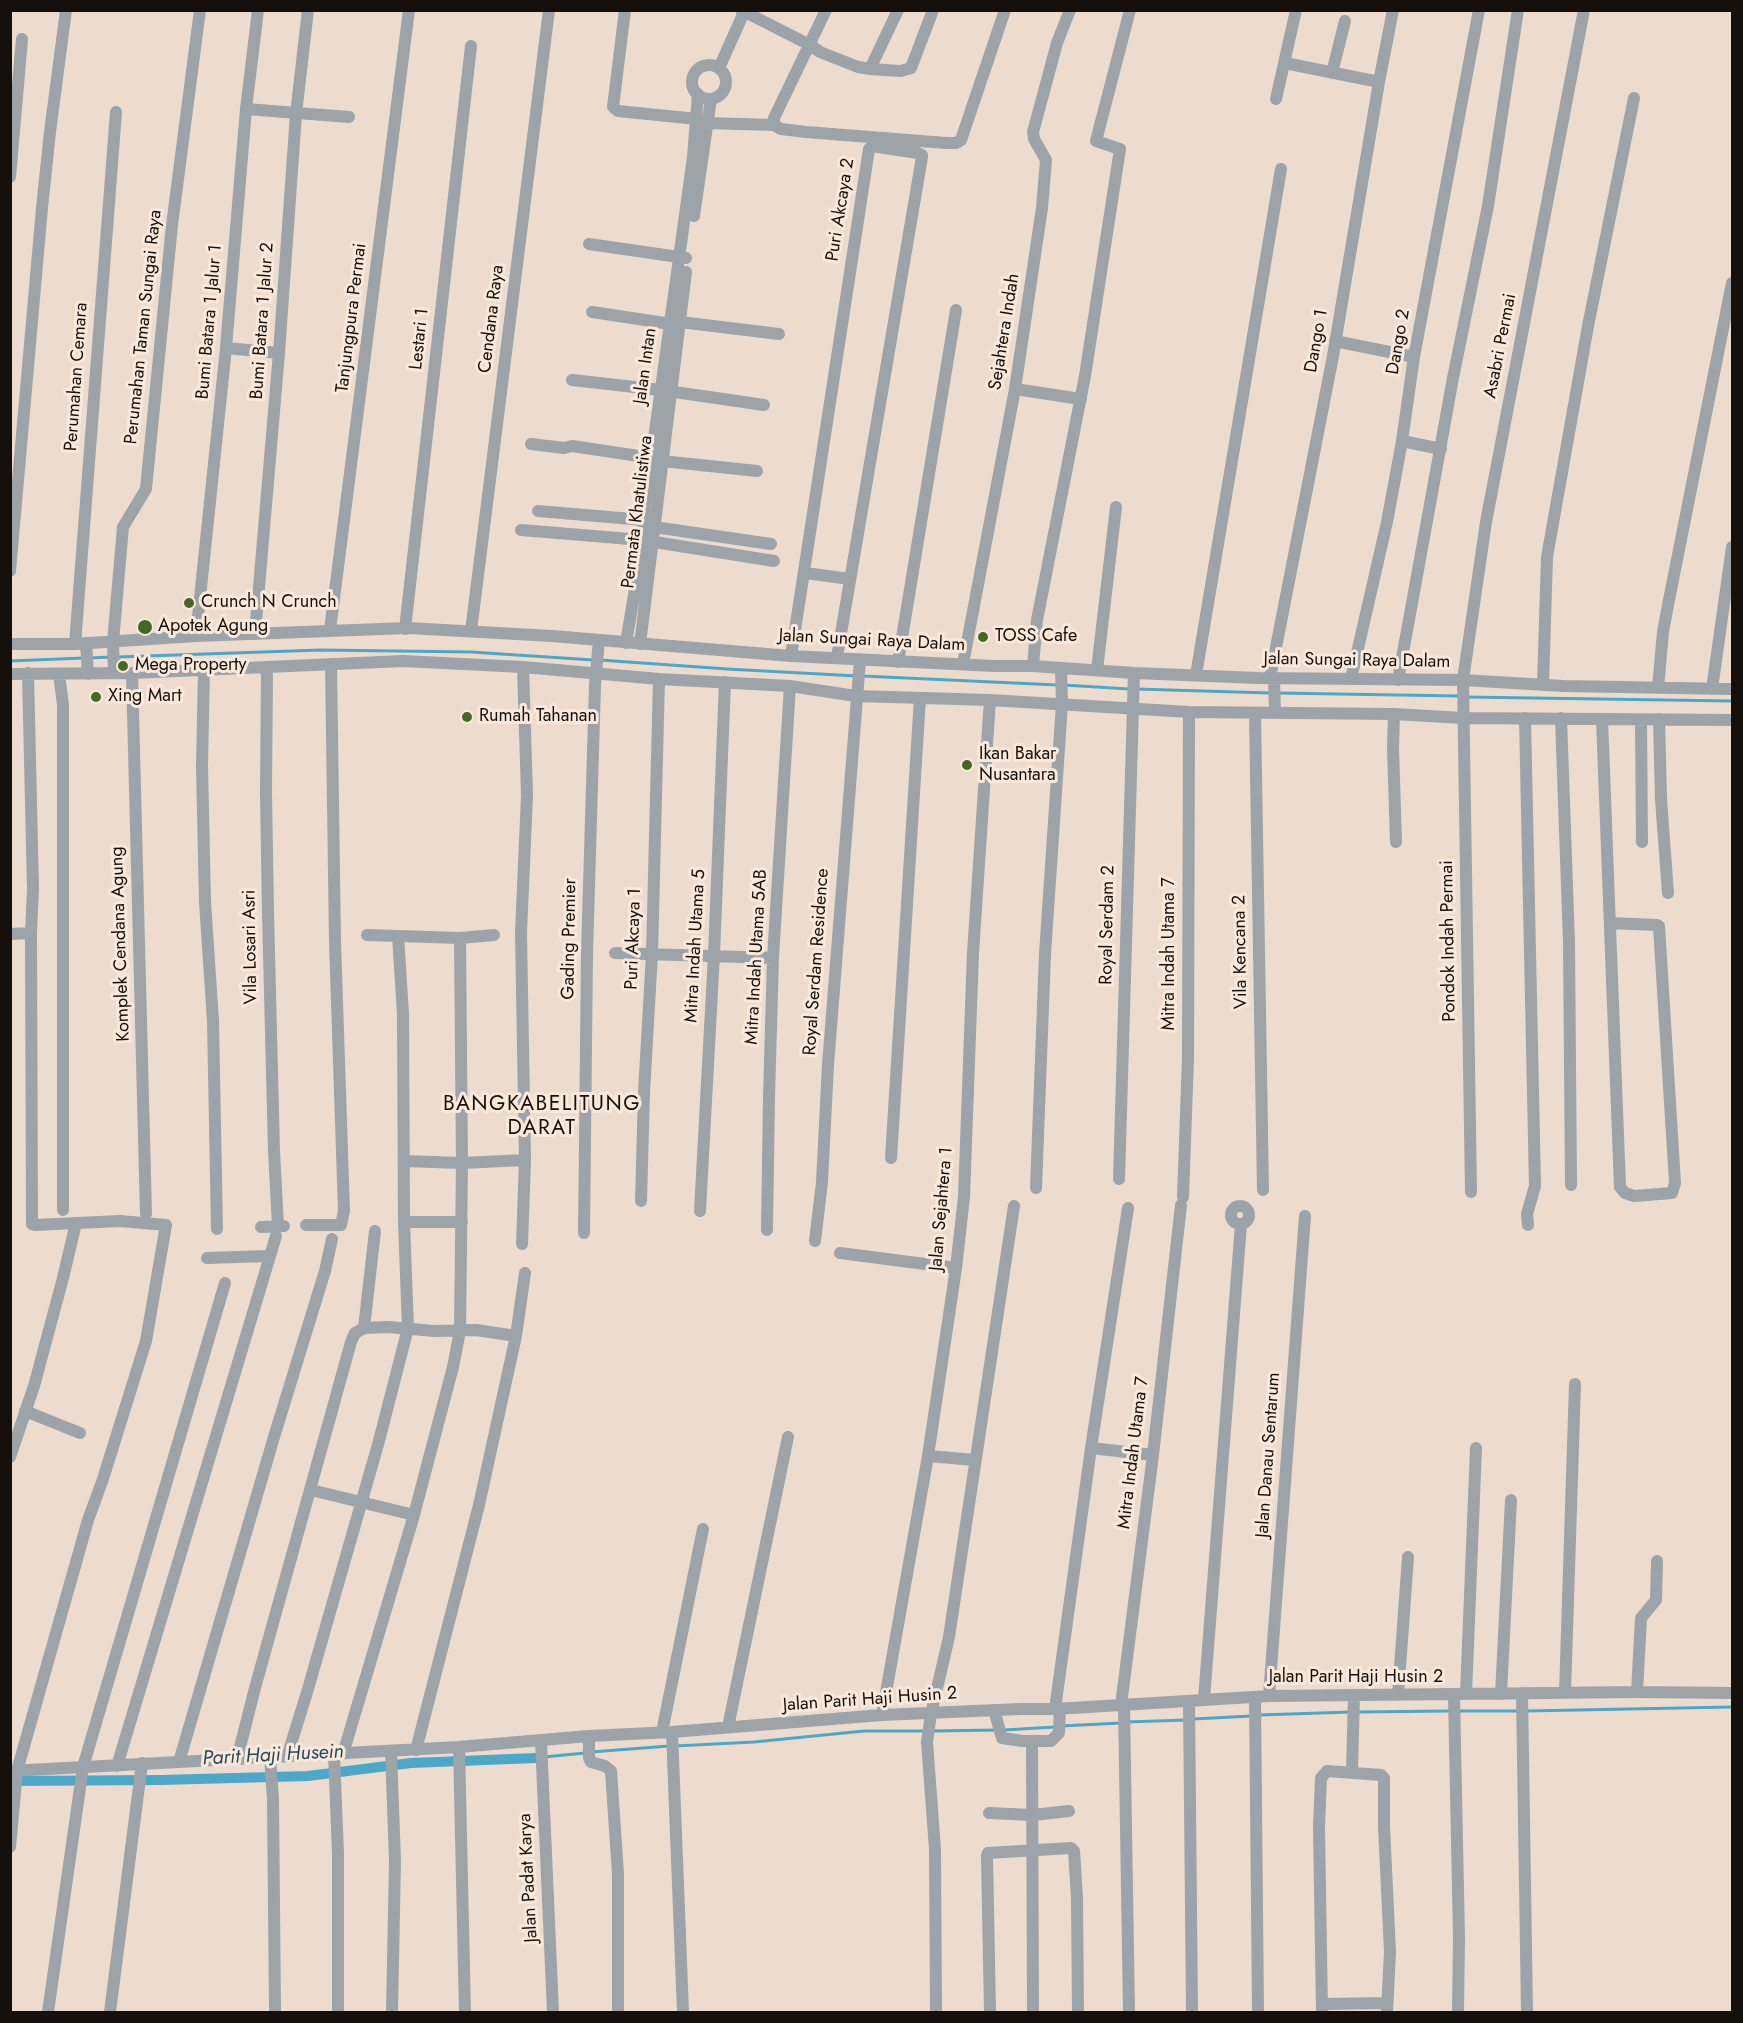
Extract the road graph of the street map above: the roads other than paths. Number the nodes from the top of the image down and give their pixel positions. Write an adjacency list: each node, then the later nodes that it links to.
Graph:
1 (66, 10): 70 (street)
2 (200, 10): 80 (street, Perumahan Taman Sungai Raya)
3 (258, 10): 33 (street, Bumi Batara 1 Jalur 1)
4 (308, 10): 35 (street, Bumi Batara 1 Jalur 2)
5 (409, 10): 74 (street, Tanjungpura Permai)
6 (549, 10): 75 (street, Cendana Raya)
7 (625, 10): 37 (street)
8 (826, 10): 22 (street)
9 (898, 10): 26 (street)
10 (933, 10): 26 (street)
11 (1005, 10): 38 (street)
12 (1070, 10): 53 (street, Sejahtera Indah)
13 (1130, 10): 55 (street)
14 (1296, 10): 24 (street)
15 (1394, 10): 28 (street, Dango 1)
16 (1479, 10): 51 (street, Dango 2)
17 (1518, 10): 59 (street)
18 (1584, 10): 110 (street, Asabri Permai)
19 (742, 11): 22 (street); 25 (street)
20 (1345, 21): 27 (street)
21 (22, 39): 40 (street)
22 (810, 45): 26 (street); 38 (street)
23 (470, 50): 73 (street, Lestari 1)
24 (1285, 63): 27 (street); 32 (street)
25 (716, 67): 29 (street); 31 (street)
26 (870, 69)
27 (1332, 73): 28 (street)
28 (1379, 82): 48 (street, Dango 1)
29 (698, 94): 31 (street); 37 (street)
30 (1634, 98): 111 (street)
31 (711, 99): 37 (street, Permata Khatulistiwa)
32 (1276, 99)
33 (246, 109): 35 (street); 49 (street, Bumi Batara 1 Jalur 1)
34 (116, 112): 83 (street, Perumahan Cemara)
35 (296, 114): 36 (street); 50 (street, Bumi Batara 1 Jalur 2)
36 (349, 117)
37 (702, 121): 38 (street); 42 (street, Permata Khatulistiwa)
38 (774, 125)
39 (1281, 170): 103 (street)
40 (10, 177)
41 (589, 244): 42 (street)
42 (683, 257): 46 (street, Permata Khatulistiwa)
43 (1732, 283): 113 (street)
44 (956, 310): 86 (street)
45 (592, 312): 46 (street)
46 (675, 323): 47 (street); 54 (street, Permata Khatulistiwa)
47 (779, 334)
48 (1335, 341): 51 (street); 107 (street, Dango 1)
49 (226, 348): 50 (street); 77 (street, Bumi Batara 1 Jalur 1)
50 (279, 353): 76 (street, Bumi Batara 1 Jalur 2)
51 (1414, 357): 57 (street, Dango 2)
52 (572, 380): 54 (street)
53 (1015, 389): 55 (street); 89 (street, Sejahtera Indah)
54 (667, 391): 56 (street); 60 (street, Permata Khatulistiwa)
55 (1081, 399): 90 (street)
56 (764, 405)
57 (1402, 441): 59 (street); 106 (street, Dango 2)
58 (531, 444): 60 (street)
59 (1441, 449): 108 (street)
60 (657, 459): 61 (street); 64 (street, Permata Khatulistiwa)
61 (757, 471)
62 (1116, 507): 96 (street)
63 (538, 511): 64 (street)
64 (647, 524): 66 (street, Permata Khatulistiwa); 67 (street)
65 (521, 530): 66 (street)
66 (647, 540): 69 (street); 78 (street); 82 (street, Permata Khatulistiwa)
67 (771, 544)
68 (1732, 547): 114 (street)
69 (774, 561)
70 (10, 571)
71 (805, 573): 72 (street); 72 (street, Puri Akcaya 2); 84 (street, Puri Akcaya 2)
72 (850, 579): 85 (street, Puri Akcaya 2)
73 (405, 628): 74 (street, Jalan Sungai Raya Dalam); 75 (street, Jalan Sungai Raya Dalam)
74 (330, 630): 76 (street, Jalan Sungai Raya Dalam)
75 (471, 631): 81 (street, Jalan Sungai Raya Dalam)
76 (255, 634): 77 (street, Jalan Sungai Raya Dalam)
77 (196, 636): 80 (street, Jalan Sungai Raya Dalam)
78 (626, 643): 81 (street, Jalan Sungai Raya Dalam); 82 (street, Jalan Sungai Raya Dalam)
79 (10, 644): 83 (street, Jalan Sungai Raya Dalam)
80 (113, 644): 83 (street, Jalan Sungai Raya Dalam); 93 (street, Perumahan Taman Sungai Raya)
81 (599, 644): 98 (street, Gading Premier)
82 (640, 644): 84 (street, Jalan Sungai Raya Dalam)
83 (82, 645): 94 (street, Perumahan Cemara)
84 (791, 656): 85 (street, Jalan Sungai Raya Dalam)
85 (837, 657): 87 (street, Jalan Sungai Raya Dalam)
86 (898, 662): 87 (street, Jalan Sungai Raya Dalam); 89 (street, Jalan Sungai Raya Dalam)
87 (860, 663): 116 (street, Royal Serdam Residence)
88 (331, 664): 91 (street); 92 (street); 166 (street)
89 (963, 664): 90 (street, Jalan Sungai Raya Dalam)
90 (1033, 666): 97 (street, Jalan Sungai Raya Dalam)
91 (267, 667): 95 (street); 170 (street, Vila Losari Asri)
92 (523, 667): 98 (street); 147 (street)
93 (114, 668): 94 (street); 100 (street)
94 (87, 669): 102 (street)
95 (204, 669): 100 (street); 169 (street)
96 (1097, 670): 97 (street, Jalan Sungai Raya Dalam); 104 (street, Jalan Sungai Raya Dalam)
97 (1061, 671): 119 (street)
98 (596, 672): 105 (street); 173 (street, Gading Premier)
99 (28, 673): 101 (street); 102 (street); 136 (street)
100 (132, 673): 160 (street, Komplek Cendana Agung)
101 (10, 674)
102 (59, 674): 158 (street)
103 (1196, 675): 104 (street, Jalan Sungai Raya Dalam); 107 (street, Jalan Sungai Raya Dalam)
104 (1133, 677): 120 (street, Royal Serdam 2)
105 (659, 679): 109 (street); 143 (street, Puri Akcaya 1)
106 (1351, 679): 107 (street, Jalan Sungai Raya Dalam); 108 (street, Jalan Sungai Raya Dalam)
107 (1273, 680): 121 (street, Dango 1)
108 (1398, 680): 110 (street, Jalan Sungai Raya Dalam)
109 (725, 682): 112 (street); 144 (street, Mitra Indah Utama 5)
110 (1463, 685): 111 (street, Jalan Sungai Raya Dalam); 123 (street, Pondok Indah Permai)
111 (1543, 685): 113 (street, Jalan Sungai Raya Dalam)
112 (790, 686): 116 (street); 145 (street, Mitra Indah Utama 5AB)
113 (1658, 688): 114 (street, Jalan Sungai Raya Dalam)
114 (1712, 689): 115 (street, Jalan Sungai Raya Dalam)
115 (1732, 689)
116 (856, 691): 117 (street); 175 (street, Royal Serdam Residence)
117 (920, 698): 118 (street); 146 (street)
118 (990, 700): 119 (street); 180 (street, Jalan Sejahtera 1)
119 (1062, 704): 120 (street); 152 (street)
120 (1131, 708): 122 (street); 150 (street, Royal Serdam 2)
121 (1275, 708): 124 (street); 125 (street)
122 (1189, 712): 124 (street); 193 (street, Mitra Indah Utama 7)
123 (1463, 713): 125 (street); 126 (street); 154 (street, Pondok Indah Permai)
124 (1255, 714): 153 (street, Vila Kencana 2)
125 (1394, 714): 132 (street)
126 (1526, 718): 127 (street); 167 (street)
127 (1561, 718): 128 (street); 151 (street)
128 (1602, 719): 130 (street); 135 (street)
129 (1659, 719): 130 (street); 131 (street); 134 (street)
130 (1641, 720): 133 (street)
131 (1732, 720)
132 (1396, 842)
133 (1642, 842)
134 (1668, 892)
135 (1610, 923): 135 (street)
136 (31, 933): 137 (street); 164 (street)
137 (10, 934)
138 (367, 935): 140 (street)
139 (494, 935): 141 (street)
140 (398, 936): 141 (street); 148 (street)
141 (460, 938): 149 (street)
142 (615, 953): 143 (street)
143 (652, 954): 144 (street); 155 (street, Puri Akcaya 1)
144 (714, 955): 145 (street); 159 (street, Mitra Indah Utama 5)
145 (773, 958): 171 (street, Mitra Indah Utama 5AB)
146 (891, 1158)
147 (525, 1160): 149 (street); 176 (street)
148 (404, 1161): 149 (street); 162 (street)
149 (462, 1163): 163 (street)
150 (1119, 1179)
151 (1571, 1185)
152 (1036, 1188)
153 (1263, 1190)
154 (1471, 1192)
155 (641, 1202)
156 (1014, 1206): 196 (street)
157 (1128, 1208): 191 (street)
158 (63, 1210)
159 (700, 1211)
160 (146, 1214)
161 (1305, 1216): 209 (street, Jalan Danau Sentarum)
162 (404, 1222): 163 (street); 184 (street)
163 (462, 1222): 185 (street)
164 (76, 1223): 188 (street); 237 (street)
165 (1241, 1224): 212 (street)
166 (306, 1225)
167 (1527, 1225)
168 (261, 1227): 170 (street)
169 (217, 1229)
170 (280, 1230): 178 (street)
171 (767, 1230)
172 (375, 1231): 183 (street)
173 (584, 1233)
174 (332, 1239): 233 (street)
175 (814, 1241)
176 (522, 1244)
177 (840, 1253): 180 (street)
178 (269, 1256): 179 (street); 234 (street)
179 (207, 1258)
180 (956, 1268): 195 (street, Jalan Sejahtera 1)
181 (525, 1273): 186 (street)
182 (225, 1283): 238 (street)
183 (364, 1328): 184 (street); 197 (street)
184 (408, 1328): 185 (street); 199 (street)
185 (460, 1331): 186 (street); 200 (street)
186 (516, 1336): 227 (street)
187 (1575, 1384): 205 (street)
188 (25, 1410): 189 (street); 194 (street)
189 (80, 1433)
190 (788, 1437): 221 (street)
191 (1091, 1448): 193 (street); 217 (street)
192 (1476, 1448): 213 (street)
193 (1153, 1455): 218 (street, Mitra Indah Utama 7)
194 (10, 1456)
195 (928, 1456): 196 (street); 219 (street, Jalan Sejahtera 1)
196 (975, 1460): 220 (street)
197 (311, 1490): 199 (street); 232 (street)
198 (1511, 1500): 207 (street)
199 (360, 1503): 200 (street); 229 (street)
200 (414, 1515): 228 (street)
201 (703, 1529): 222 (street)
202 (1408, 1557): 208 (street)
203 (1657, 1561): 204 (street)
204 (1637, 1692): 205 (street, Jalan Parit Haji Husin 2); 206 (street, Jalan Parit Haji Husin 2)
205 (1565, 1693): 214 (street, Jalan Parit Haji Husin 2)
206 (1732, 1693)
207 (1501, 1694): 213 (street, Jalan Parit Haji Husin 2); 214 (street, Jalan Parit Haji Husin 2)
208 (1398, 1695): 211 (street, Jalan Parit Haji Husin 2); 213 (street, Jalan Parit Haji Husin 2)
209 (1269, 1696): 210 (street, Jalan Parit Haji Husin 2); 211 (street, Jalan Parit Haji Husin 2)
210 (1255, 1697): 212 (street, Jalan Parit Haji Husin 2); 261 (street)
211 (1354, 1698): 235 (street)
212 (1204, 1699): 216 (street, Jalan Parit Haji Husin 2)
213 (1456, 1703): 262 (street)
214 (1522, 1705): 263 (street)
215 (994, 1710): 217 (street, Jalan Parit Haji Husin 2); 220 (street, Jalan Parit Haji Husin 2); 224 (street)
216 (1190, 1710): 218 (street, Jalan Parit Haji Husin 2); 260 (street)
217 (1058, 1713): 218 (street, Jalan Parit Haji Husin 2); 224 (street)
218 (1123, 1714): 259 (street, Mitra Indah Utama 7)
219 (882, 1716): 220 (street, Jalan Parit Haji Husin 2); 221 (street, Jalan Parit Haji Husin 2)
220 (930, 1720): 255 (street)
221 (728, 1727): 222 (street, Jalan Parit Haji Husin 2)
222 (669, 1735): 223 (street, Jalan Parit Haji Husin 2); 254 (street)
223 (589, 1739): 225 (street, Jalan Parit Haji Husin 2); 253 (street)
224 (1032, 1741): 241 (street)
225 (541, 1746): 226 (street, Jalan Parit Haji Husin 2); 252 (street, Jalan Padat Karya)
226 (459, 1748): 227 (street, Jalan Parit Haji Husin 2); 251 (street)
227 (416, 1750): 231 (street, Jalan Parit Haji Husin 2)
228 (339, 1754): 229 (street, Jalan Parit Haji Husin 2); 231 (street, Jalan Parit Haji Husin 2); 249 (street)
229 (287, 1756): 230 (street, Jalan Parit Haji Husin 2)
230 (270, 1757): 232 (street, Jalan Parit Haji Husin 2); 248 (street)
231 (391, 1757): 250 (street)
232 (237, 1759): 233 (street, Jalan Parit Haji Husin 2)
233 (179, 1762): 236 (street, Jalan Parit Haji Husin 2)
234 (117, 1766): 236 (street, Jalan Parit Haji Husin 2); 238 (street, Jalan Parit Haji Husin 2)
235 (1352, 1772): 244 (street); 245 (street)
236 (141, 1774): 247 (street)
237 (15, 1777): 238 (street, Jalan Parit Haji Husin 2); 242 (street)
238 (81, 1777): 246 (street)
239 (1069, 1811): 241 (street)
240 (988, 1813): 241 (street)
241 (1033, 1815): 243 (street)
242 (10, 1847)
243 (1034, 1852): 256 (street); 257 (street); 258 (street)
244 (1322, 2008): 245 (street)
245 (1387, 2008)
246 (48, 2013)
247 (110, 2013)
248 (275, 2013)
249 (338, 2013)
250 (392, 2013)
251 (465, 2013)
252 (553, 2013)
253 (618, 2013)
254 (683, 2013)
255 (936, 2013)
256 (990, 2013)
257 (1033, 2013)
258 (1078, 2013)
259 (1129, 2013)
260 (1192, 2013)
261 (1258, 2013)
262 (1458, 2013)
263 (1527, 2013)

